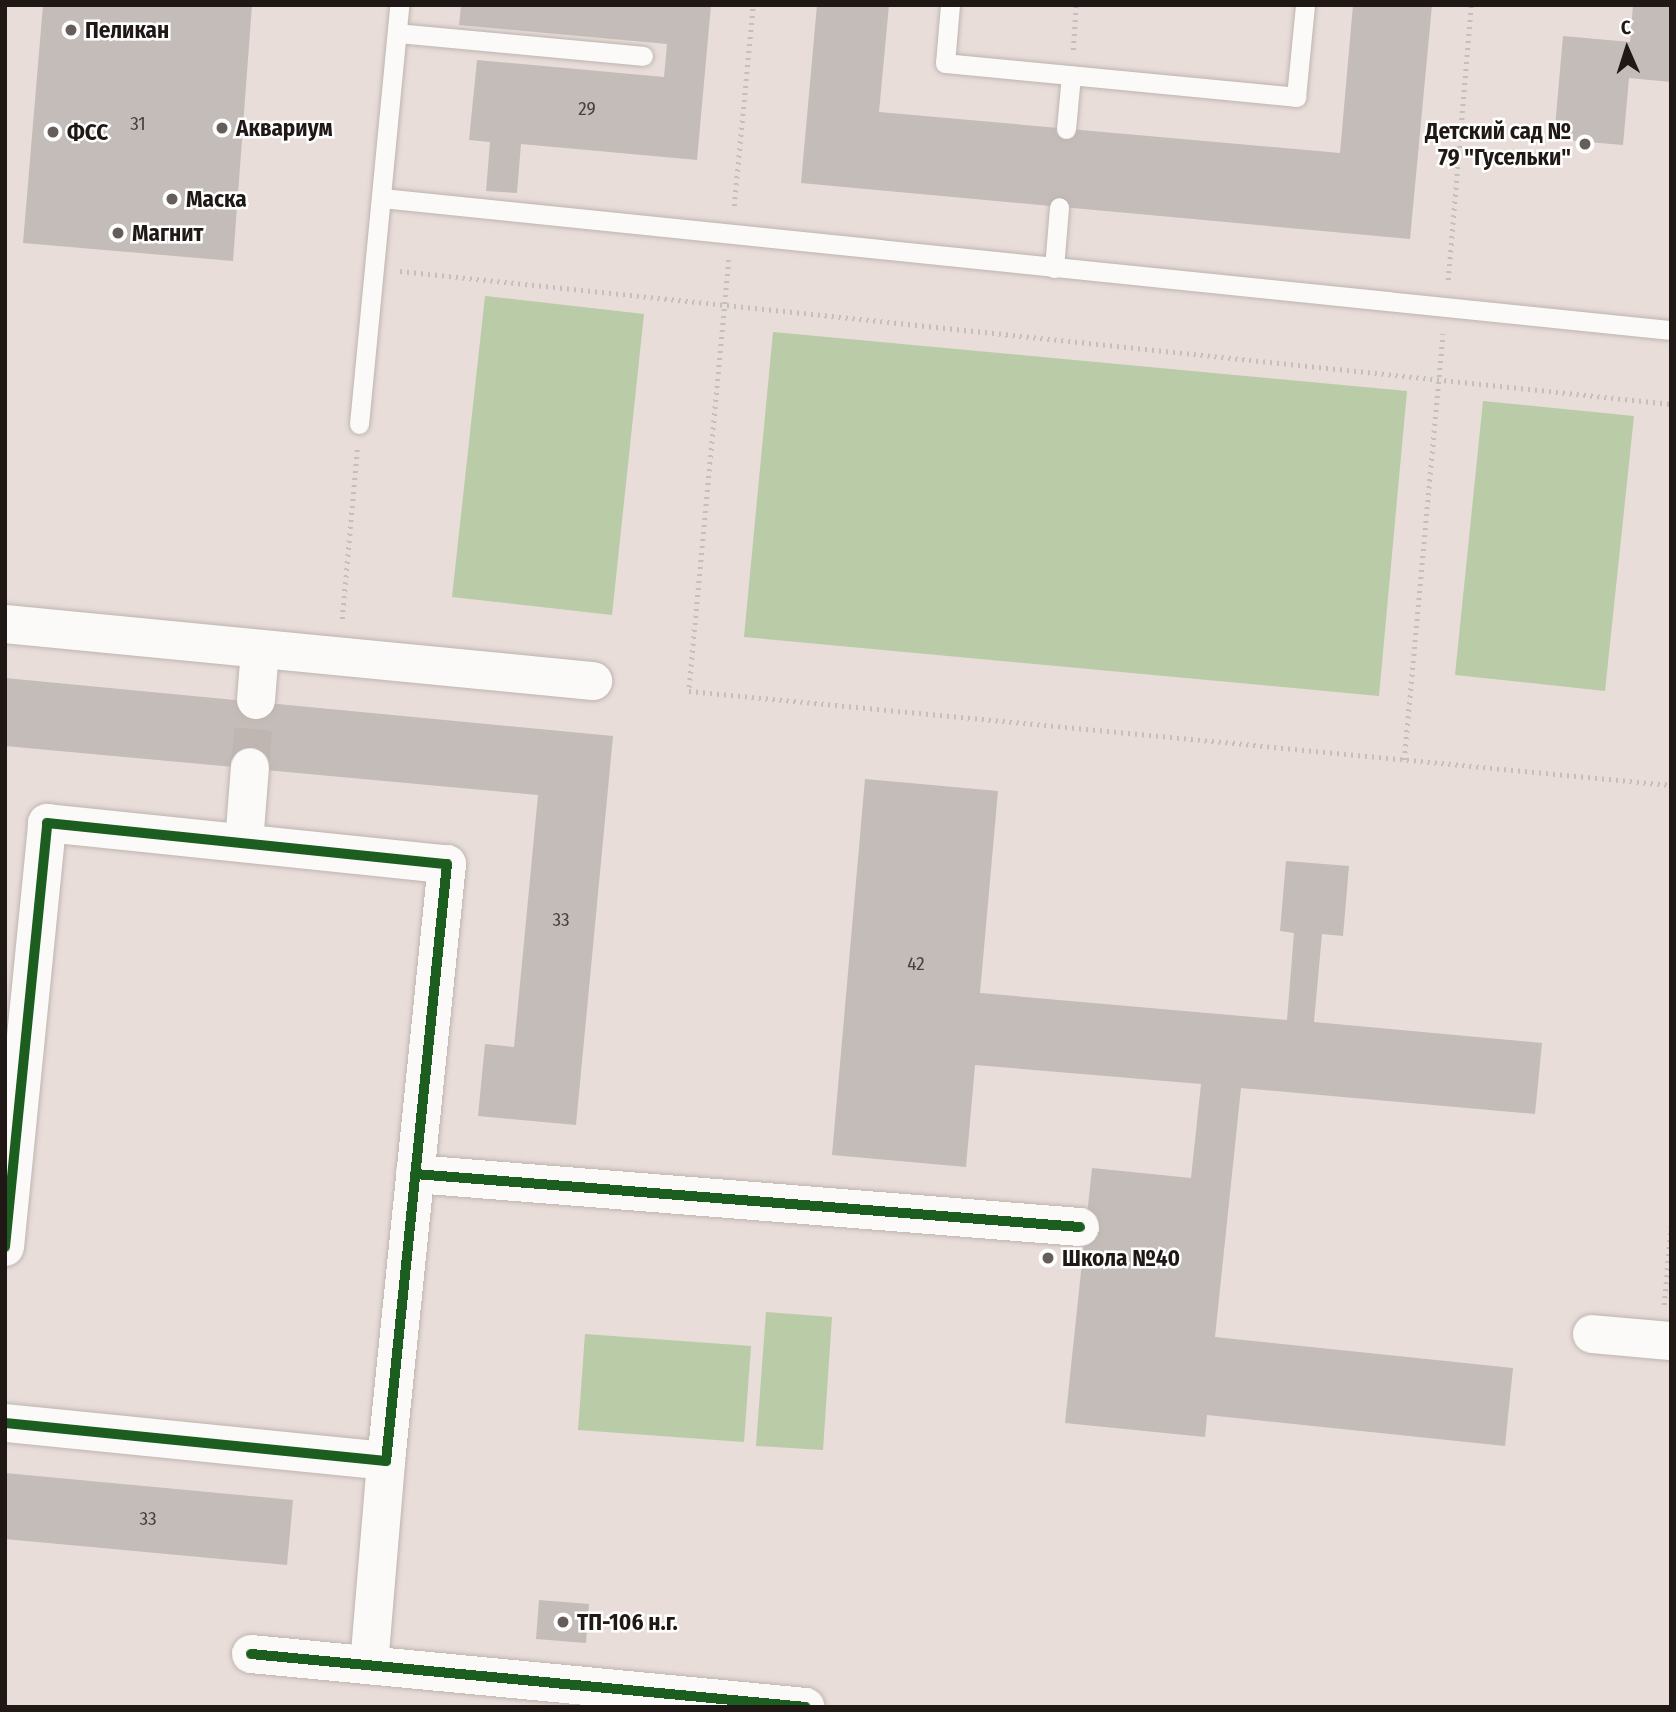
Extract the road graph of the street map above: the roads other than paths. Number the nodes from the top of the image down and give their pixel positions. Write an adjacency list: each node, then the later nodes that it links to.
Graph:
1 (399, 5): 4 (lane)
2 (950, 5): 6 (lane)
3 (1305, 5): 6 (lane)
4 (397, 33): 5 (lane); 8 (lane)
5 (643, 56)
6 (1071, 75): 7 (lane)
7 (1066, 129)
8 (382, 198): 10 (lane); 12 (lane)
9 (1059, 206): 10 (lane)
10 (1054, 268): 11 (lane)
11 (1671, 330)
12 (359, 424)
13 (5, 624): 14 (street)
14 (260, 649): 15 (street); 16 (street)
15 (593, 681)
16 (256, 700)
17 (250, 766): 18 (street)
18 (244, 843): 19 (street); 21 (street)
19 (415, 1174): 20 (street); 25 (street)
20 (1080, 1227)
21 (5, 1247)
22 (1592, 1334): 23 (street)
23 (1666, 1341)
24 (5, 1423): 25 (street)
25 (386, 1461): 27 (street)
26 (251, 1654): 27 (street)
27 (369, 1665): 28 (street)
28 (738, 1703): 29 (street)
29 (805, 1707)

